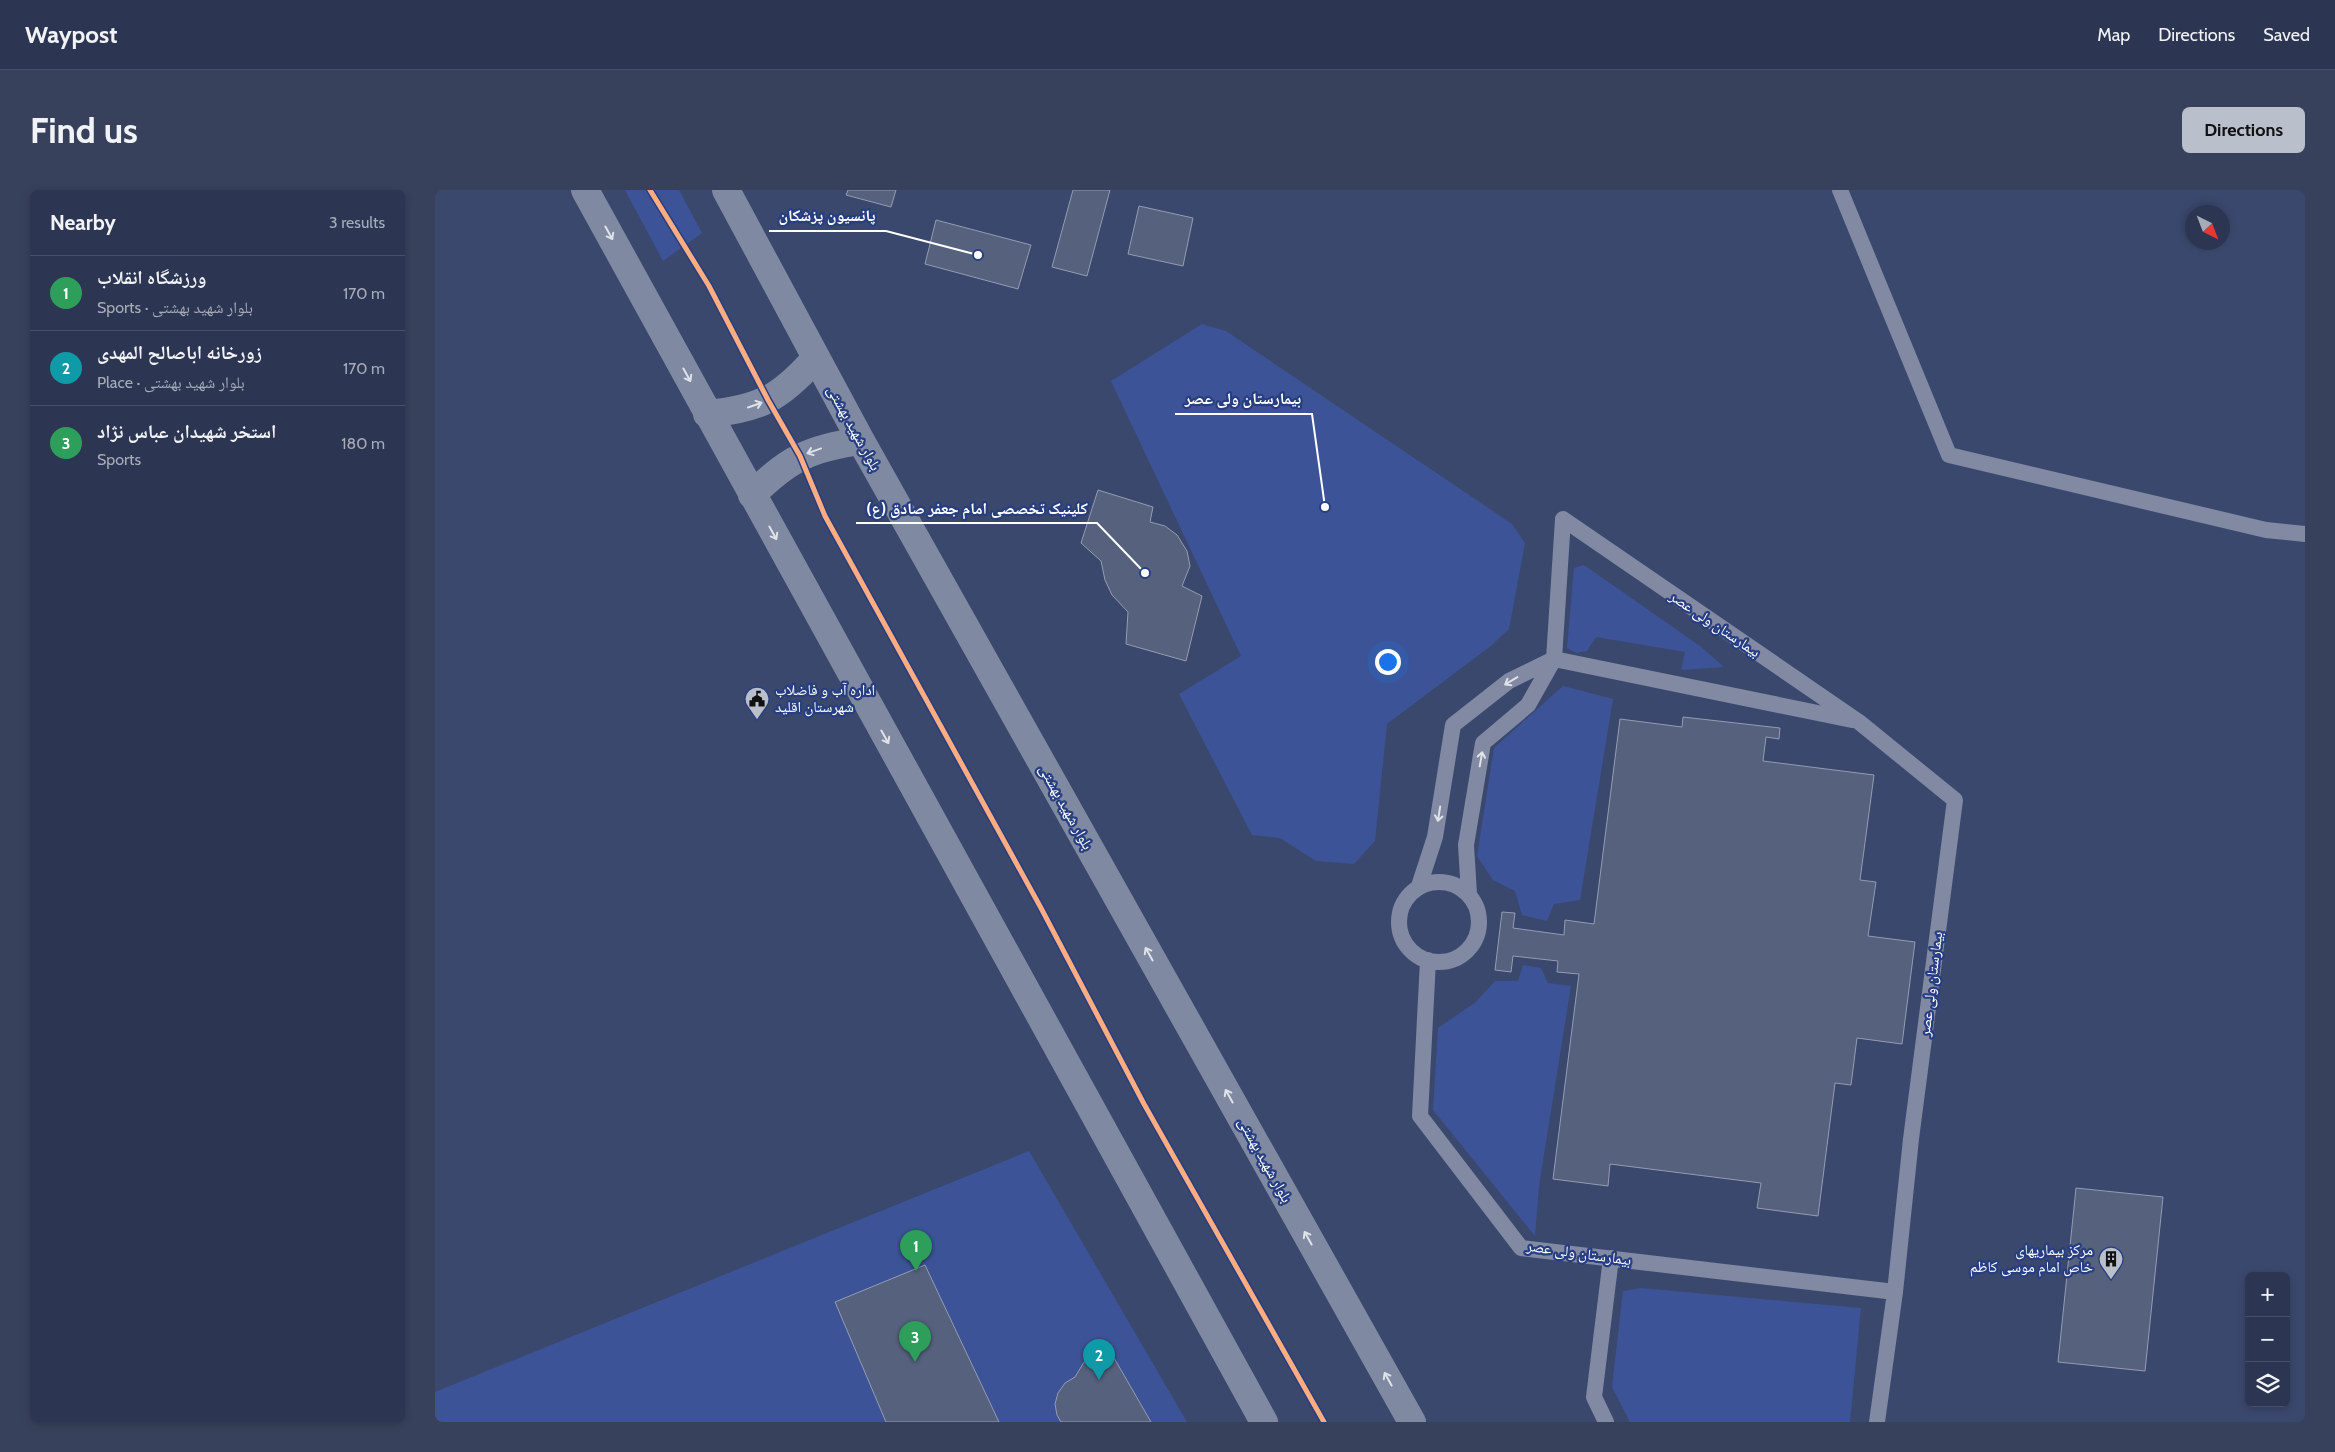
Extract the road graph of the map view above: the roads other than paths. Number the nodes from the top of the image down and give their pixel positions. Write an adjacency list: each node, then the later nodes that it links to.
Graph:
1 (585, 190): 5 (main road, one-way to 5)
2 (725, 190): 4 (main road, بلوار شهید بهشتی)
3 (1840, 190): 8 (lane)
4 (815, 359): 5 (main road, one-way to 4); 6 (main road, بلوار شهید بهشتی)
5 (707, 414): 7 (main road)
6 (861, 441): 7 (main road, one-way to 7); 17 (main road, بلوار شهید بهشتی, one-way to 6)
7 (752, 496): 16 (main road, one-way to 16)
8 (2305, 534)
9 (1554, 659): 10 (lane, بیمارستان ولی عصر); 10 (lane, بیمارستان ولی عصر); 11 (lane, one-way to 11); 12 (lane, one-way to 9)
10 (1859, 722): 15 (lane, بیمارستان ولی عصر)
11 (1419, 886): 12 (lane); 13 (lane)
12 (1469, 894): 13 (lane)
13 (1428, 960): 14 (lane, بیمارستان ولی عصر)
14 (1611, 1258): 15 (lane, بیمارستان ولی عصر); 18 (lane)
15 (1895, 1292): 19 (lane, بیمارستان ولی عصر)
16 (1264, 1422)
17 (1411, 1422)
18 (1607, 1422)
19 (1877, 1422)

